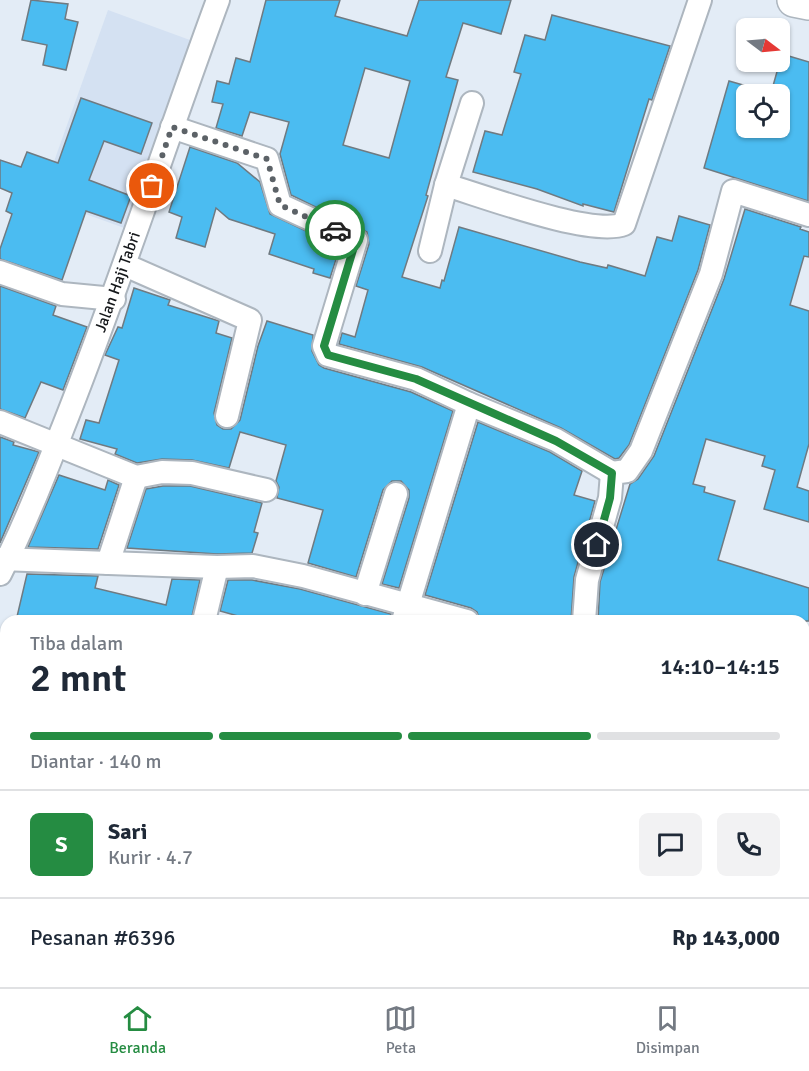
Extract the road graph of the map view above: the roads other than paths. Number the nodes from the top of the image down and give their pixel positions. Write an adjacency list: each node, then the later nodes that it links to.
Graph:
1 (218, 0): 6 (street, Jalan Haji Tabri)
2 (700, 0): 7 (street)
3 (794, 0): 4 (street)
4 (809, 3)
5 (472, 103): 7 (street)
6 (172, 127): 10 (street, Jalan Haji Tabri); 13 (street)
7 (446, 185): 9 (street)
8 (809, 214): 17 (street)
9 (430, 251)
10 (125, 265): 12 (street, Jalan Haji Tabri); 14 (street)
11 (0, 272): 12 (street)
12 (114, 299): 16 (street, Jalan Haji Tabri)
13 (469, 404): 17 (street); 25 (street)
14 (227, 416)
15 (0, 422): 16 (street)
16 (56, 443): 18 (street); 22 (street, Jalan Haji Tabri)
17 (612, 473): 27 (street)
18 (136, 477): 19 (street); 21 (street)
19 (266, 490)
20 (396, 494): 24 (street)
21 (108, 563): 22 (street, Jalan Haji Tabri); 23 (street, Jalan Haji Tabri)
22 (3, 564)
23 (217, 567): 24 (street, Jalan Haji Tabri); 26 (street)
24 (365, 594): 25 (street, Jalan Haji Tabri)
25 (405, 614)
26 (205, 615)
27 (584, 615)

